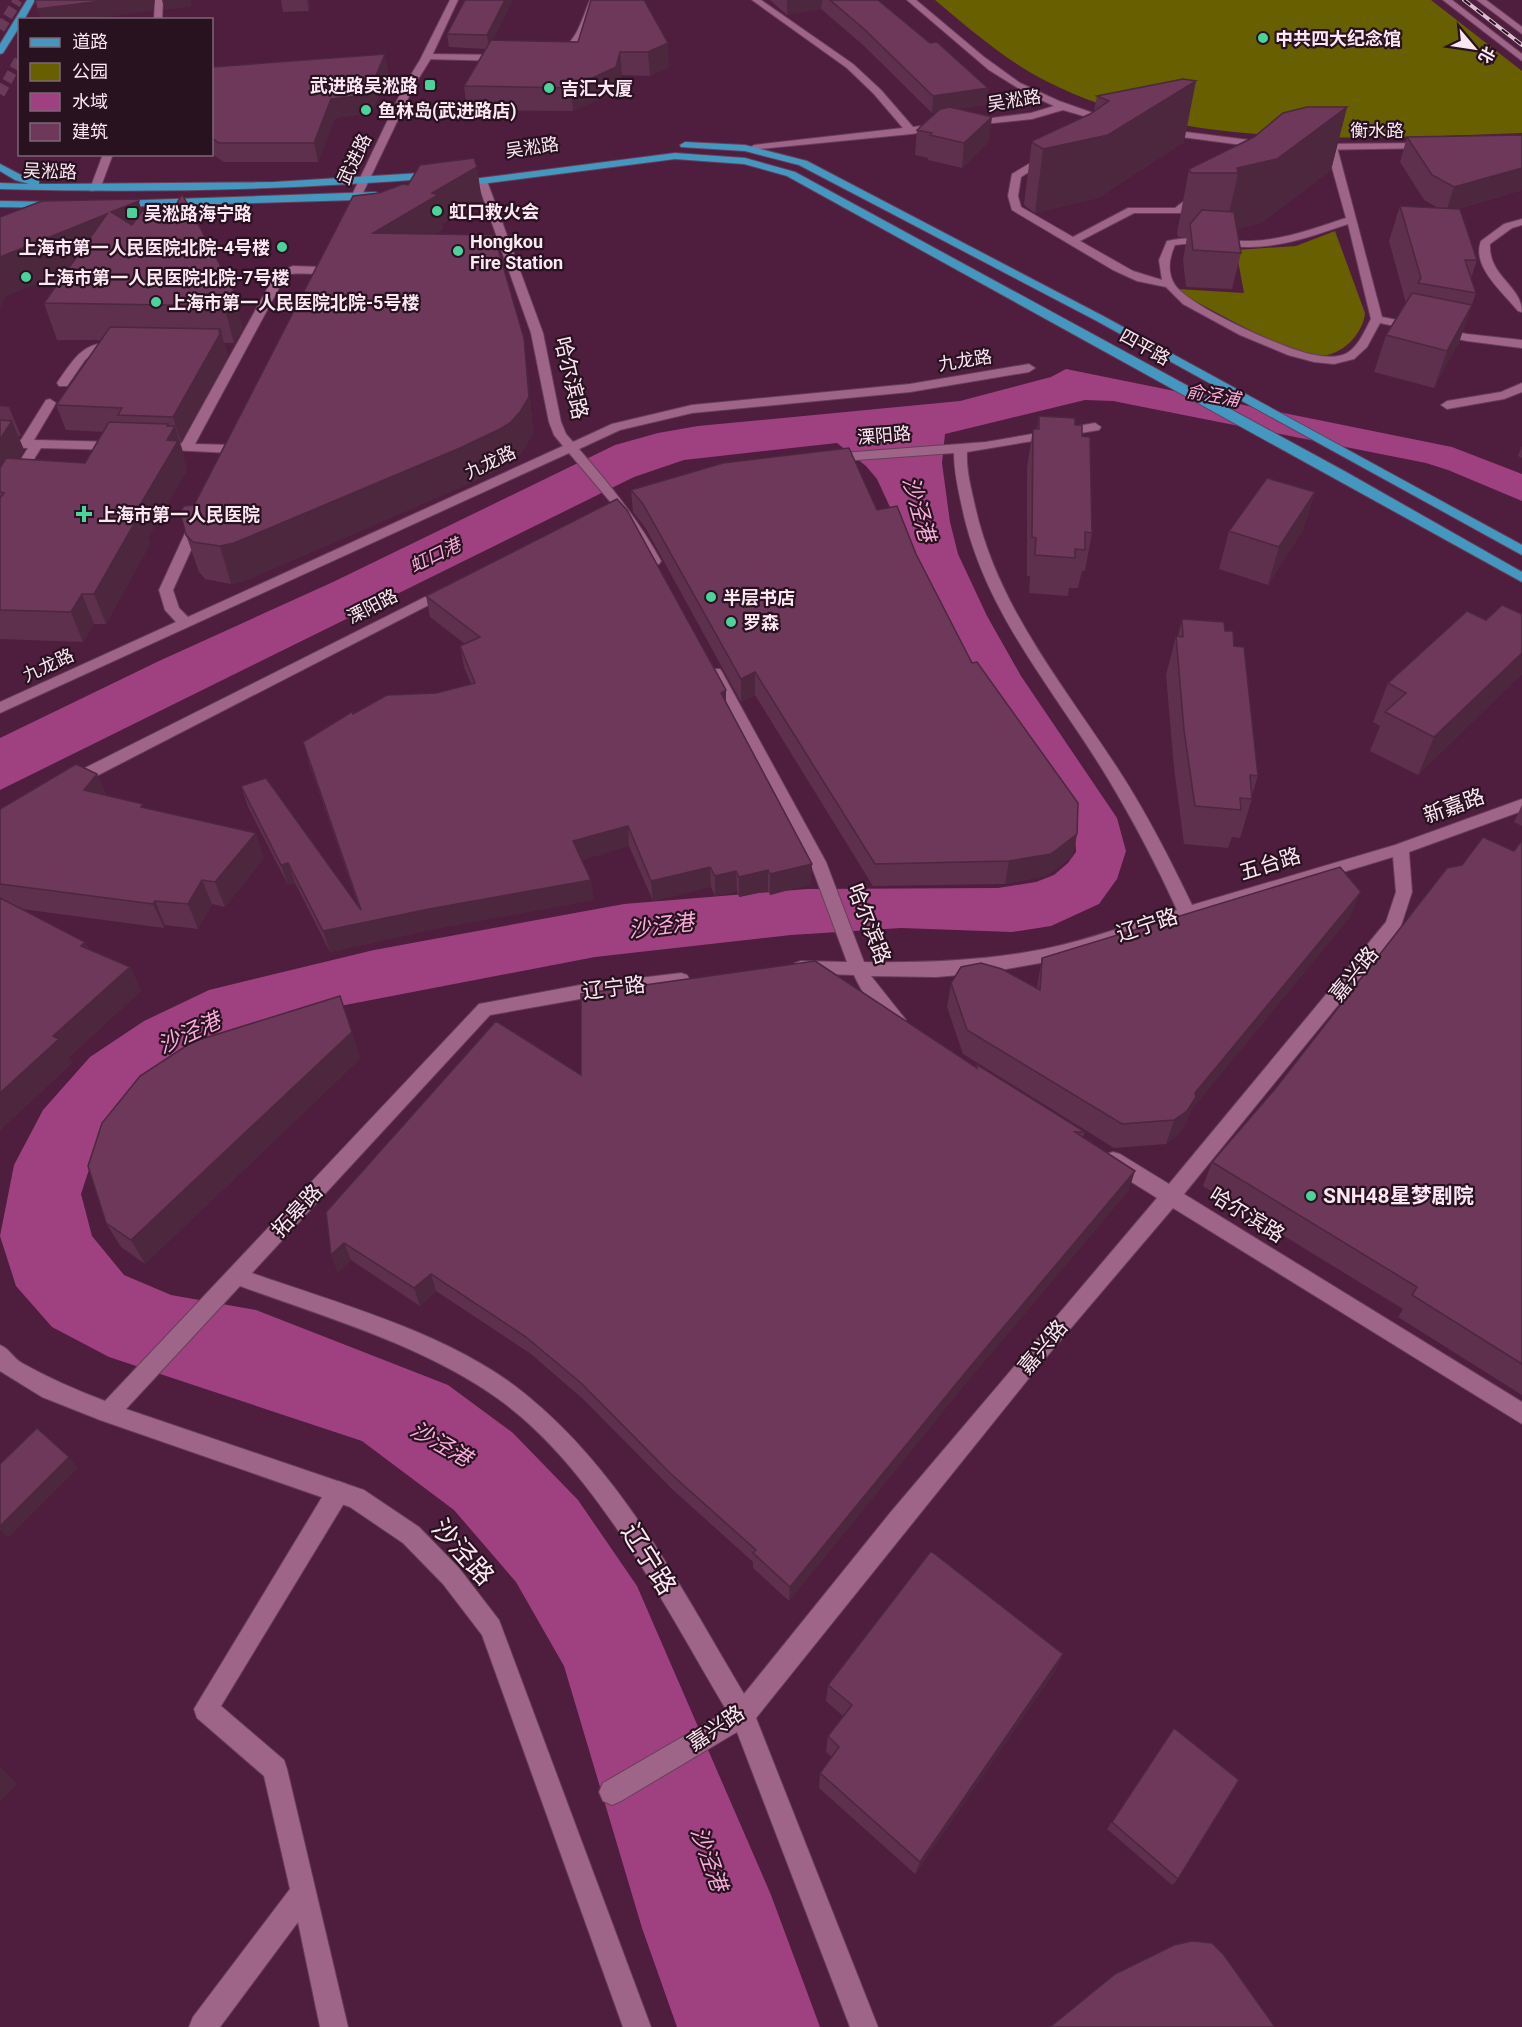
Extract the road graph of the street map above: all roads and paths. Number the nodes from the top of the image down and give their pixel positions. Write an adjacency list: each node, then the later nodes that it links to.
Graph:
1 (31, 0): 9 (main road)
2 (159, 0): 10 (street)
3 (454, 0): 15 (street, 武进路)
4 (594, 0): 17 (street)
5 (756, 0): 21 (street)
6 (911, 0): 19 (street)
7 (1447, 0): 13 (street)
8 (1481, 0): 12 (street)
9 (20, 18)
10 (158, 18)
11 (18, 21): 14 (main road)
12 (1522, 31)
13 (1517, 50): 18 (street)
14 (0, 51)
15 (427, 57): 16 (street); 33 (street, 武进路)
16 (518, 57)
17 (548, 57)
18 (1522, 58)
19 (1065, 106): 21 (street, 吴淞路); 22 (street)
20 (1150, 130): 23 (street)
21 (911, 131): 27 (street, 吴淞路)
22 (1100, 134)
23 (1279, 146)
24 (1440, 146): 26 (street, 衡水路)
25 (1301, 147): 26 (street, 衡水路)
26 (1332, 147): 44 (street)
27 (754, 148): 33 (main road, 吴淞路); 72 (main road, 四平路)
28 (1057, 152): 46 (street)
29 (107, 156): 38 (street)
30 (745, 161): 32 (main road, 吴淞路); 74 (main road, 四平路)
31 (0, 167): 37 (main road)
32 (482, 181): 35 (main road, 吴淞路); 64 (street, 哈尔滨路)
33 (361, 182): 38 (main road, 吴淞路); 40 (street, 武进路)
34 (0, 186): 37 (main road, 吴淞路)
35 (447, 186)
36 (1209, 187): 46 (street)
37 (75, 189): 38 (main road, 吴淞路)
38 (96, 189)
39 (390, 193): 40 (main road)
40 (353, 202): 43 (main road)
41 (0, 204): 42 (main road, 吴淞路)
42 (72, 204)
43 (106, 204)
44 (1352, 219): 48 (street); 50 (street)
45 (1522, 222): 49 (street)
46 (1073, 241): 48 (street)
47 (321, 270): 63 (street)
48 (1167, 284): 50 (street)
49 (1522, 309)
50 (1377, 319): 51 (street)
51 (1522, 344)
52 (139, 346): 54 (street)
53 (1029, 368): 64 (street, 九龙路)
54 (63, 383)
55 (1522, 387): 57 (street)
56 (50, 403): 60 (street)
57 (1447, 405)
58 (1095, 428): 66 (street, 溧阳路)
59 (0, 443): 60 (street)
60 (31, 444): 61 (street); 69 (street)
61 (129, 446)
62 (163, 447): 63 (street)
63 (186, 448): 65 (street)
64 (569, 448): 68 (street, 哈尔滨路); 76 (street, 九龙路)
65 (231, 449)
66 (961, 449): 67 (street, 溧阳路); 82 (street, 辽宁路)
67 (812, 459)
68 (618, 498): 71 (street); 73 (street, 哈尔滨路)
69 (0, 502)
70 (202, 510): 76 (street)
71 (601, 511)
72 (1522, 551)
73 (659, 569)
74 (1522, 578)
75 (457, 585): 79 (street, 溧阳路)
76 (186, 623): 78 (street, 九龙路)
77 (710, 663): 83 (street, 哈尔滨路)
78 (0, 708)
79 (53, 792)
80 (1522, 805): 81 (street, 新嘉路)
81 (1401, 849): 82 (street, 五台路); 89 (street, 嘉兴路)
82 (1186, 913): 83 (street, 辽宁路)
83 (856, 969): 84 (street, 辽宁路); 87 (street, 哈尔滨路)
84 (783, 970)
85 (704, 978): 86 (street, 辽宁路)
86 (485, 1009): 90 (street, 拓皋路)
87 (915, 1036)
88 (1093, 1147): 89 (street, 哈尔滨路)
89 (1172, 1196): 93 (street, 哈尔滨路); 95 (street, 嘉兴路)
90 (236, 1276): 92 (street, 拓皋路); 95 (street, 辽宁路)
91 (0, 1355): 92 (street, 沙泾路)
92 (108, 1413): 94 (street, 沙泾路)
93 (1522, 1414)
94 (338, 1492): 97 (street); 100 (street, 沙泾路)
95 (743, 1715): 96 (street, 嘉兴路); 101 (street, 辽宁路)
96 (612, 1791)
97 (304, 1892): 98 (street); 99 (street)
98 (203, 2027)
99 (333, 2027)
100 (637, 2027)
101 (864, 2027)

